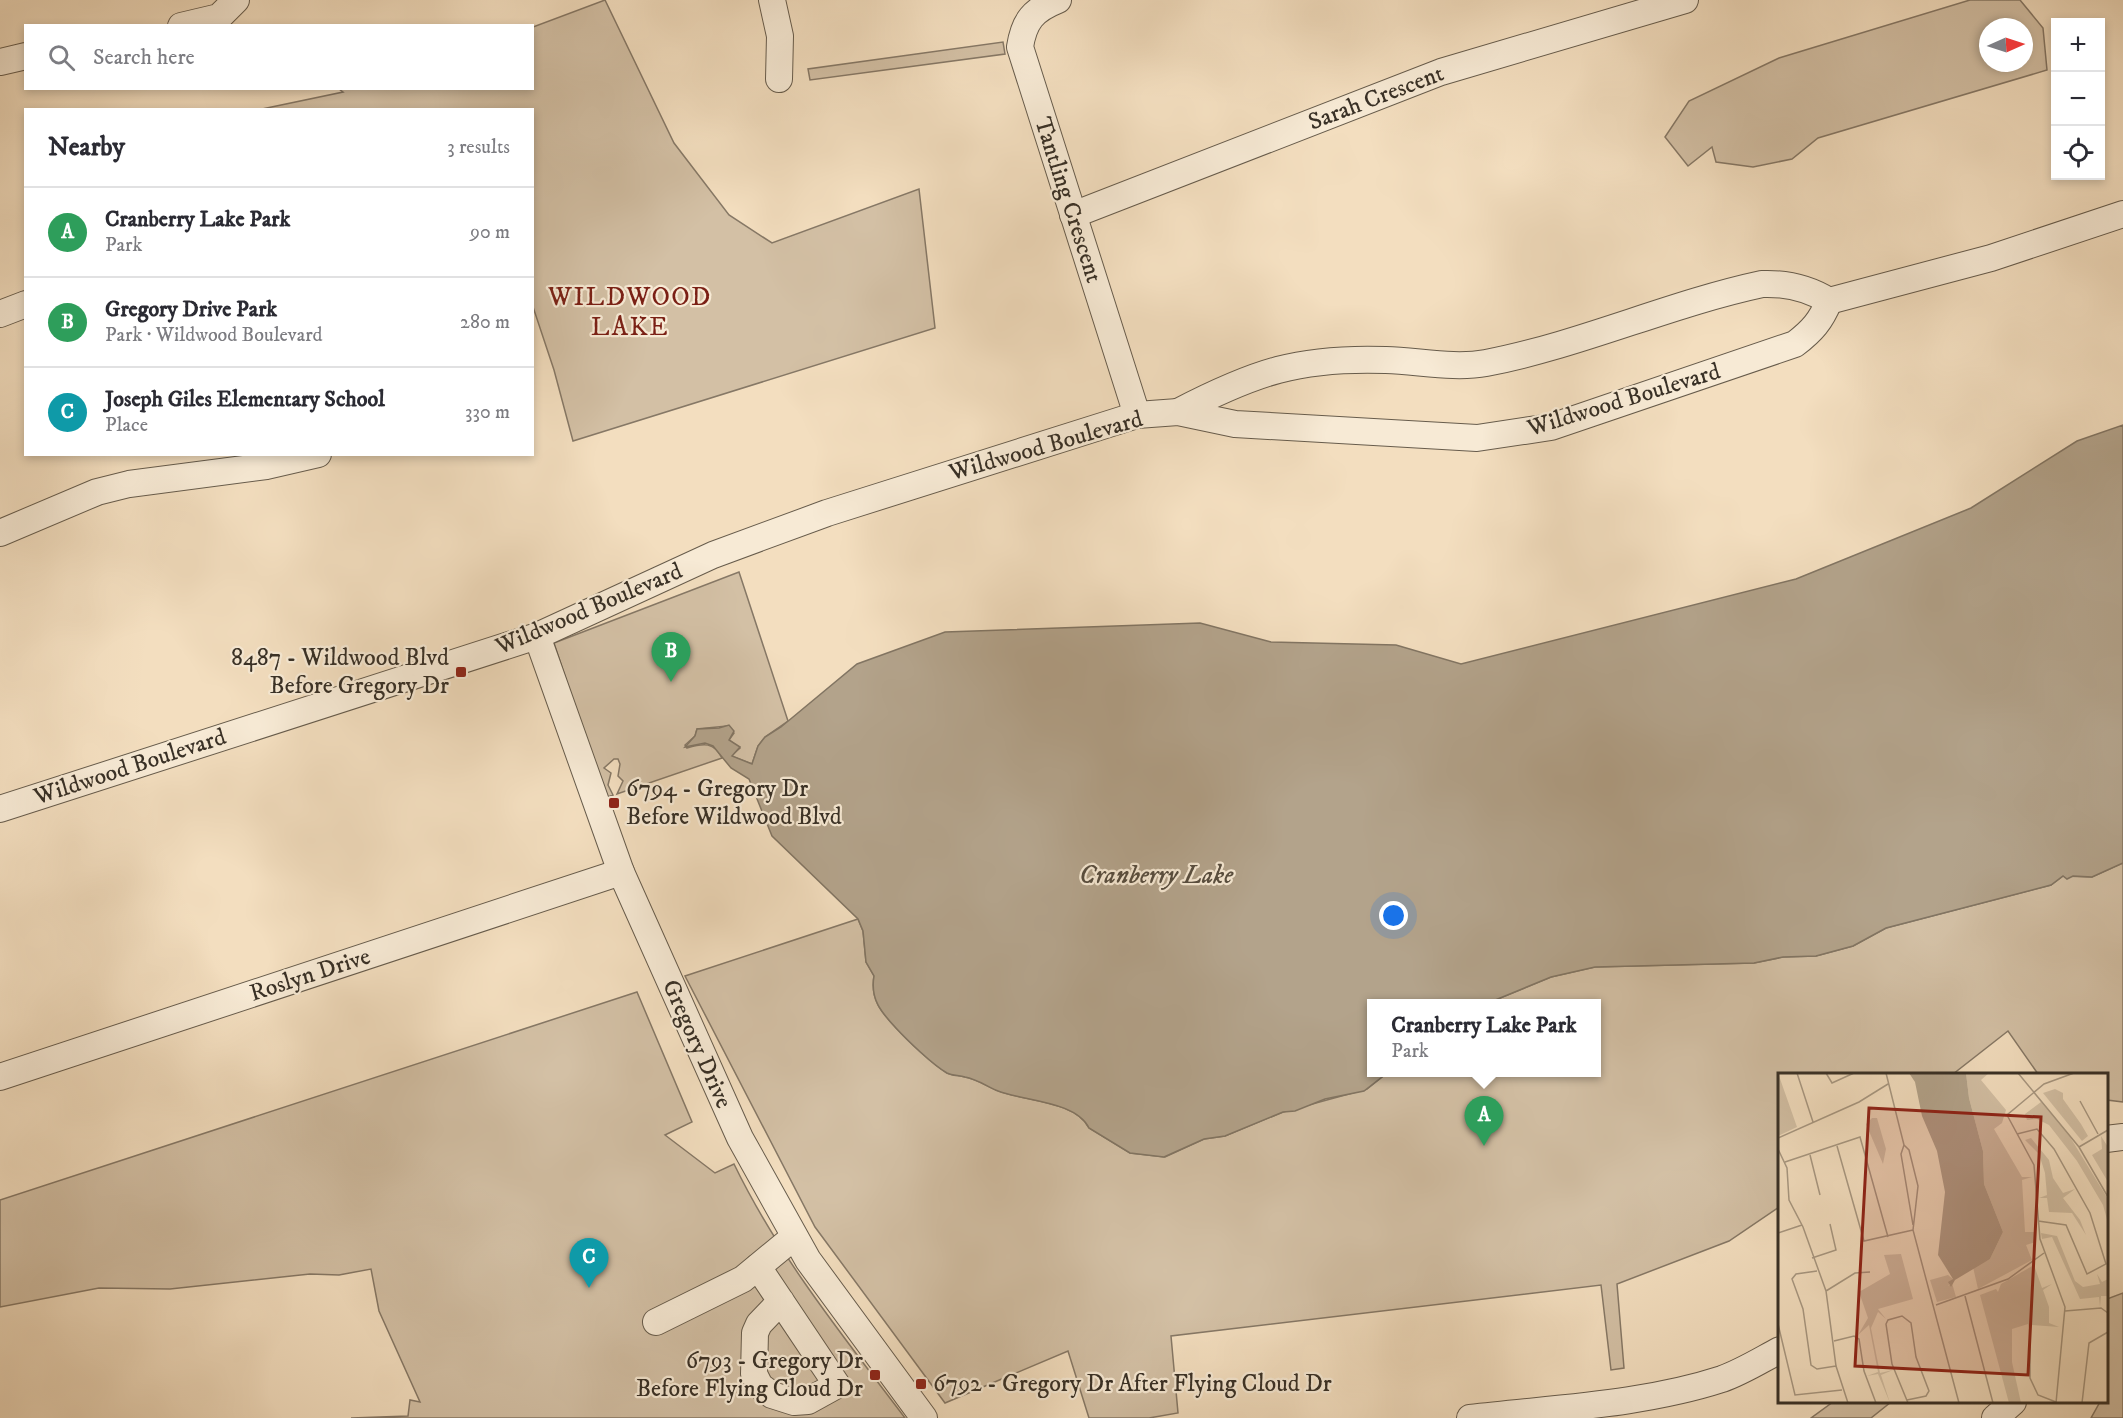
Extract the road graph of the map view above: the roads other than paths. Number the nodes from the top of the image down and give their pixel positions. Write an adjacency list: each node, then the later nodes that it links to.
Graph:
1 (236, 0): 5 (street)
2 (772, 0): 8 (street)
3 (1058, 0): 10 (street, Tantling Crescent)
4 (1685, 0): 10 (street, Sarah Crescent)
5 (189, 24)
6 (24, 56): 7 (street)
7 (0, 62)
8 (779, 79)
9 (2123, 214): 11 (street)
10 (1073, 215): 15 (street, Tantling Crescent)
11 (1829, 301): 14 (street, Wildwood Boulevard); 14 (street, Wildwood Boulevard)
12 (24, 305): 13 (street)
13 (0, 314)
14 (1178, 412): 15 (street, Wildwood Boulevard)
15 (1137, 415): 18 (street, Wildwood Boulevard)
16 (309, 456): 17 (street)
17 (0, 533)
18 (537, 636): 19 (street, Wildwood Boulevard); 20 (street, Gregory Drive)
19 (0, 809)
20 (621, 872): 21 (street, Roslyn Drive); 24 (street, Gregory Drive)
21 (0, 1077)
22 (2123, 1137): 23 (street)
23 (2108, 1139)
24 (794, 1237): 25 (street); 30 (street, Gregory Drive)
25 (758, 1267): 26 (street); 27 (street)
26 (781, 1301)
27 (656, 1322)
28 (1778, 1351): 31 (street)
29 (2011, 1403): 32 (street)
30 (924, 1418)
31 (1470, 1418)
32 (1995, 1418)

